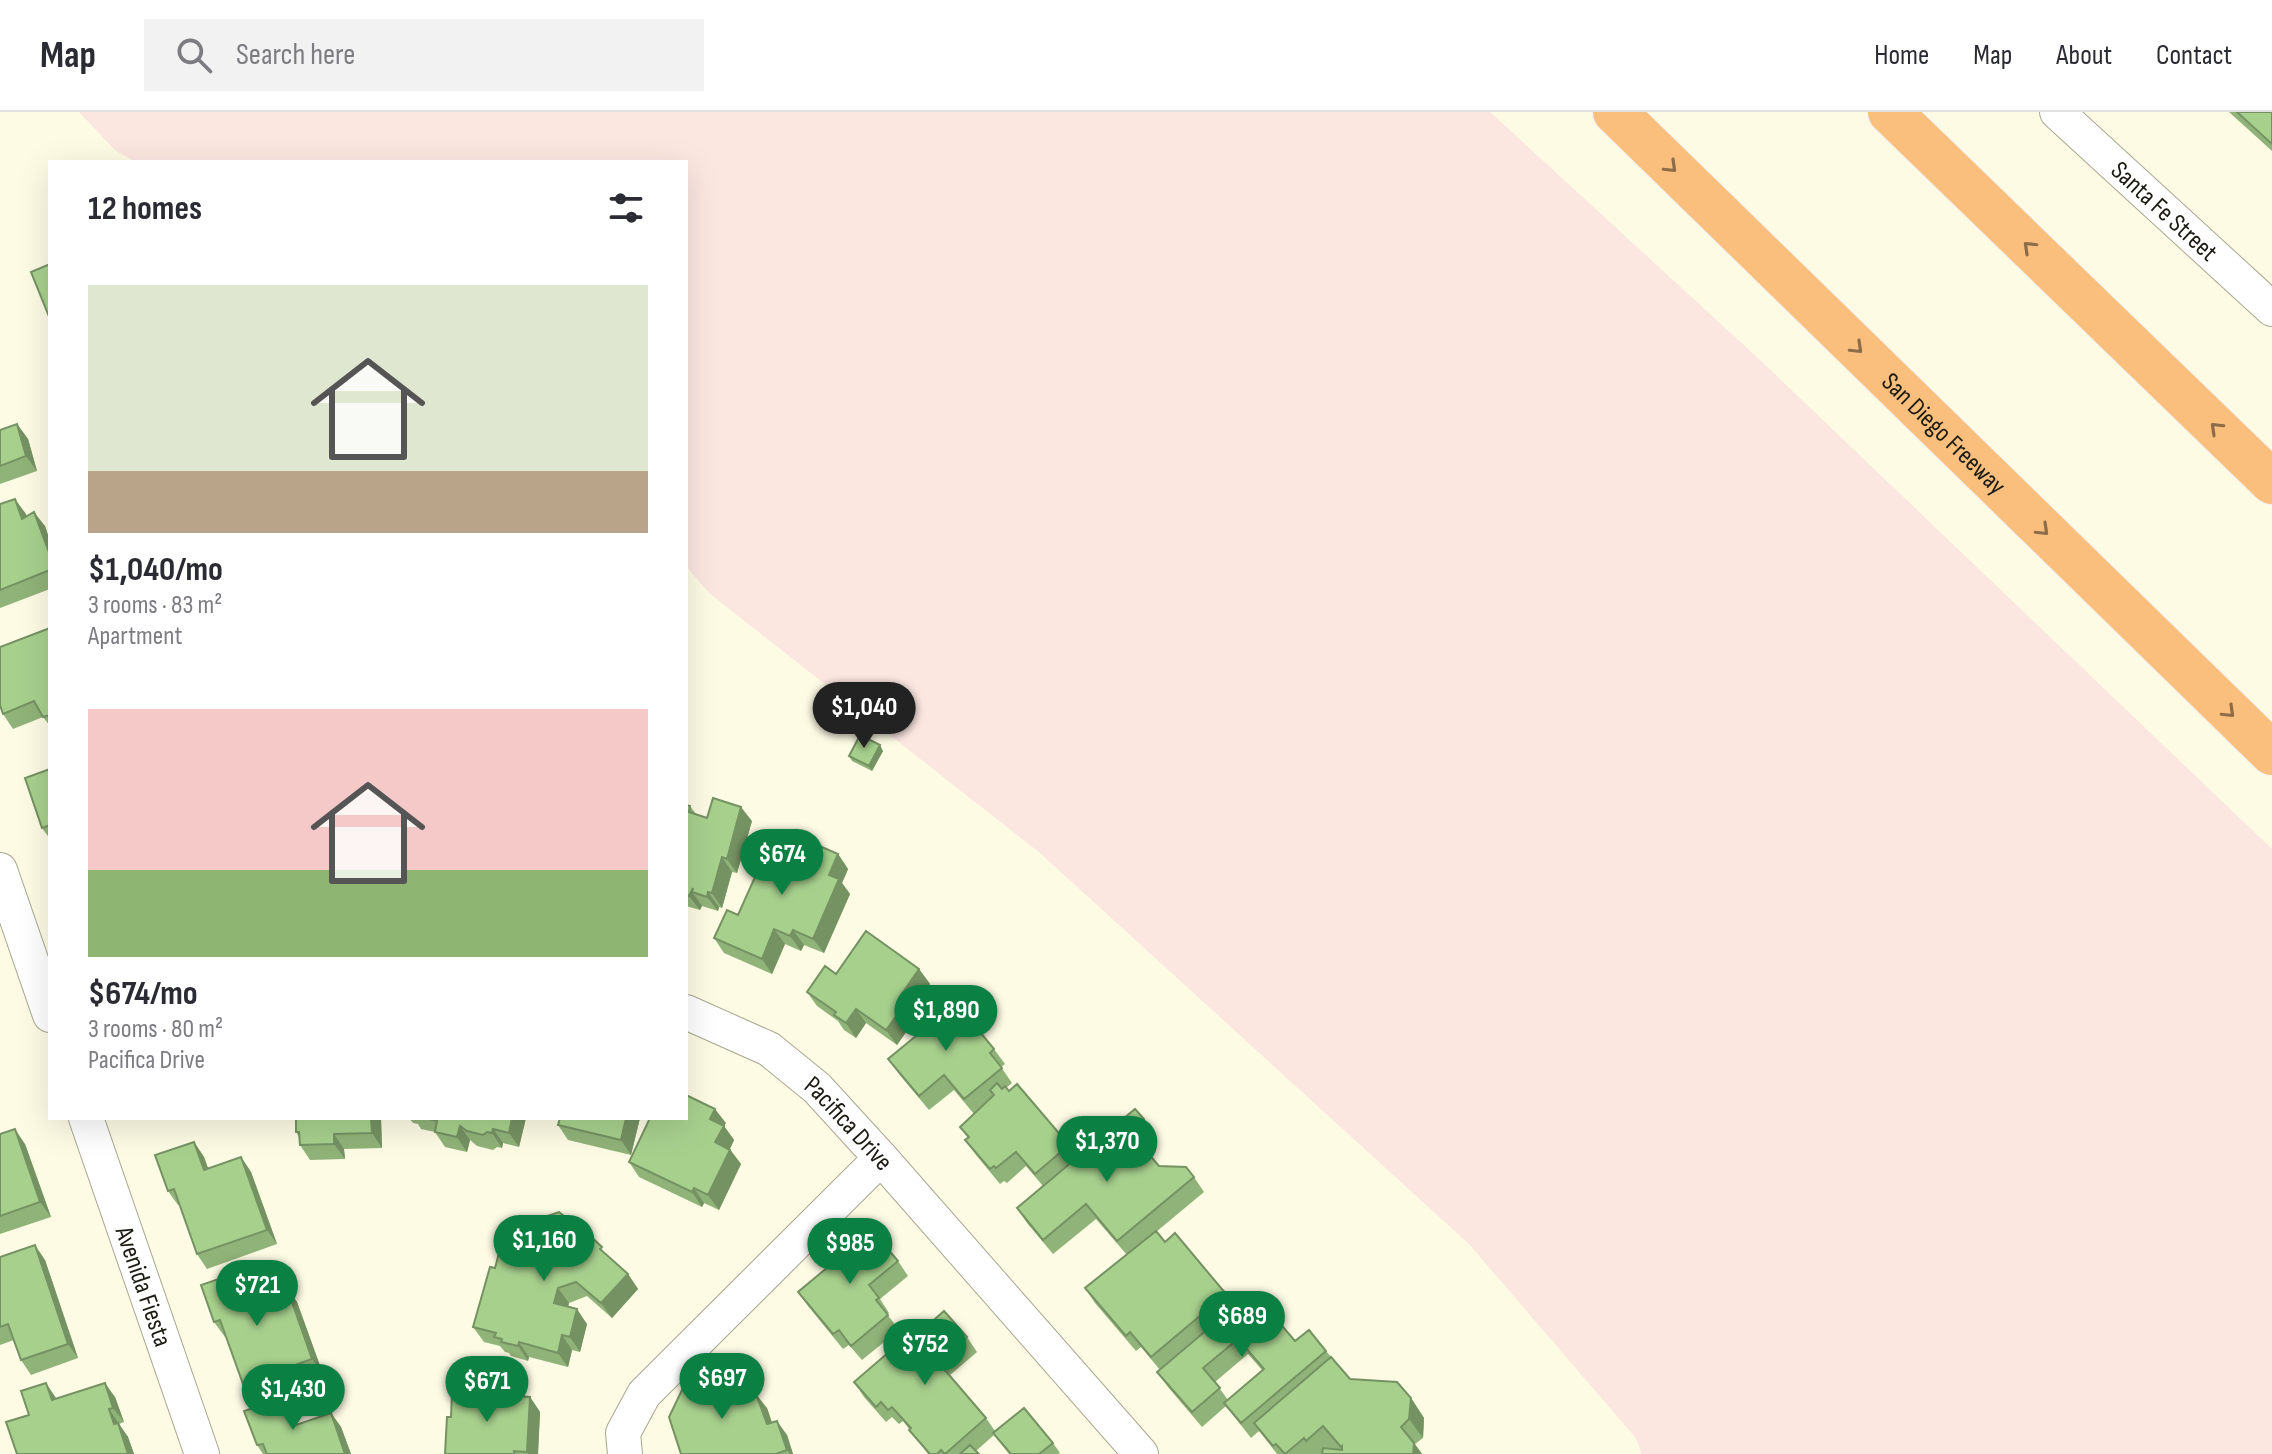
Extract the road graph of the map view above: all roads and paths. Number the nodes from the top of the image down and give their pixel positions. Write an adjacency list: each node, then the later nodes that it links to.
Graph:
1 (1615, 112): 6 (highway, San Diego Freeway, one-way to 6)
2 (1890, 112): 5 (highway, one-way to 2)
3 (2057, 112): 4 (street, Santa Fe Street)
4 (2272, 309)
5 (2272, 482)
6 (2272, 753)
7 (0, 870): 8 (street)
8 (22, 920): 9 (street)
9 (48, 1008)
10 (688, 1013): 12 (street, Pacifica Drive)
11 (87, 1120): 13 (street, Avenida Fiesta)
12 (881, 1158): 14 (street); 15 (street, Pacifica Drive)
13 (202, 1454)
14 (625, 1454)
15 (1141, 1454)

